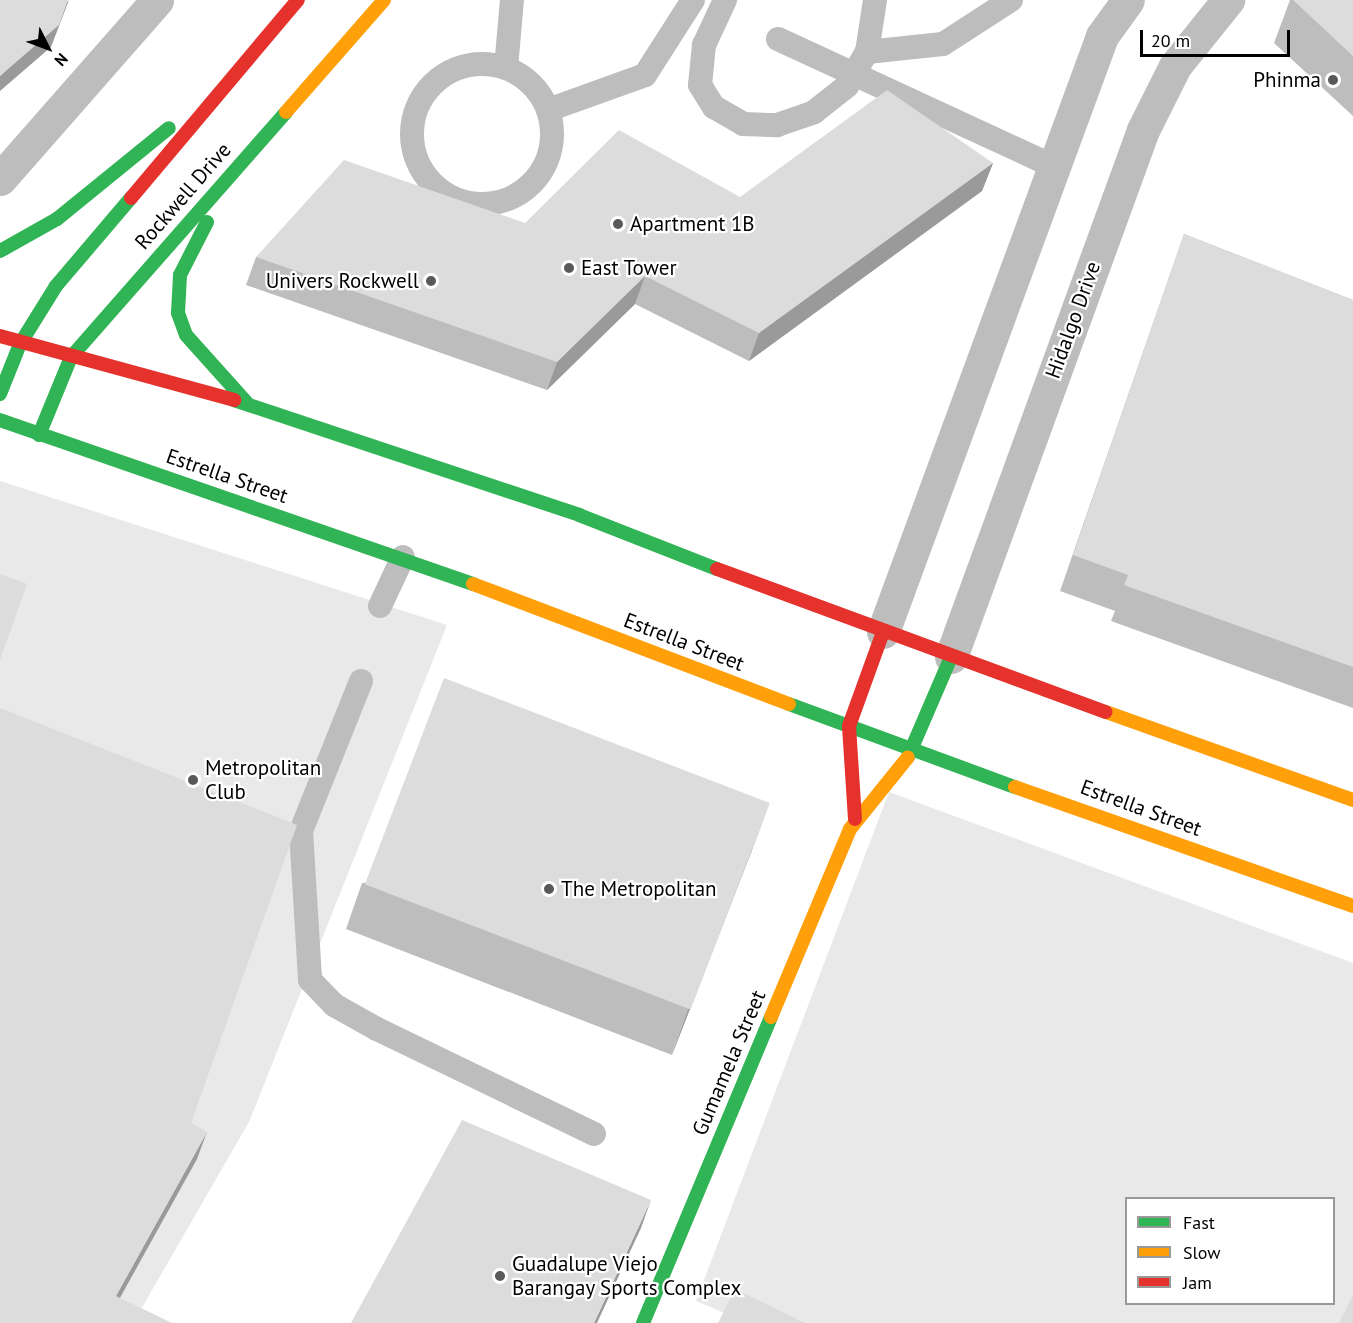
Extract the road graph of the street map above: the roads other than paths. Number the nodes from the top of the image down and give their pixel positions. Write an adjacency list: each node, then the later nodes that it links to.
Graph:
1 (157, 0): 18 (street)
2 (298, 0): 14 (main road, Rockwell Drive)
3 (384, 0): 16 (main road, Rockwell Drive)
4 (512, 0): 13 (lane)
5 (693, 0): 15 (lane)
6 (724, 0): 12 (lane, bridge)
7 (875, 0): 12 (lane)
8 (1011, 0): 12 (lane)
9 (1128, 0): 17 (street)
10 (1228, 0): 30 (street, Hidalgo Drive)
11 (778, 39): 17 (lane)
12 (867, 52)
13 (506, 68): 15 (lane); 15 (lane)
14 (226, 82): 19 (main road); 21 (main road, Rockwell Drive)
15 (548, 110)
16 (269, 129): 22 (main road, Rockwell Drive); 24 (main road)
17 (1055, 167): 29 (street)
18 (0, 179)
19 (0, 251)
20 (0, 336): 21 (main road)
21 (20, 344): 22 (main road); 23 (main road, Rockwell Drive)
22 (71, 357): 24 (main road); 26 (main road, Rockwell Drive)
23 (0, 394)
24 (248, 404): 29 (main road)
25 (0, 420): 26 (main road, Estrella Street)
26 (39, 435): 27 (main road, Estrella Street)
27 (402, 557): 28 (lane); 32 (main road, Estrella Street)
28 (380, 606)
29 (883, 632): 30 (main road); 32 (main road, Gumamela Street)
30 (951, 657): 33 (main road, Gumamela Street); 34 (main road)
31 (361, 681): 37 (lane)
32 (849, 726): 33 (main road, Estrella Street); 35 (main road, Gumamela Street)
33 (912, 751): 35 (main road, Gumamela Street); 36 (main road, Estrella Street)
34 (1353, 800)
35 (855, 819): 38 (main road, Gumamela Street)
36 (1353, 906)
37 (594, 1134)
38 (643, 1323)

